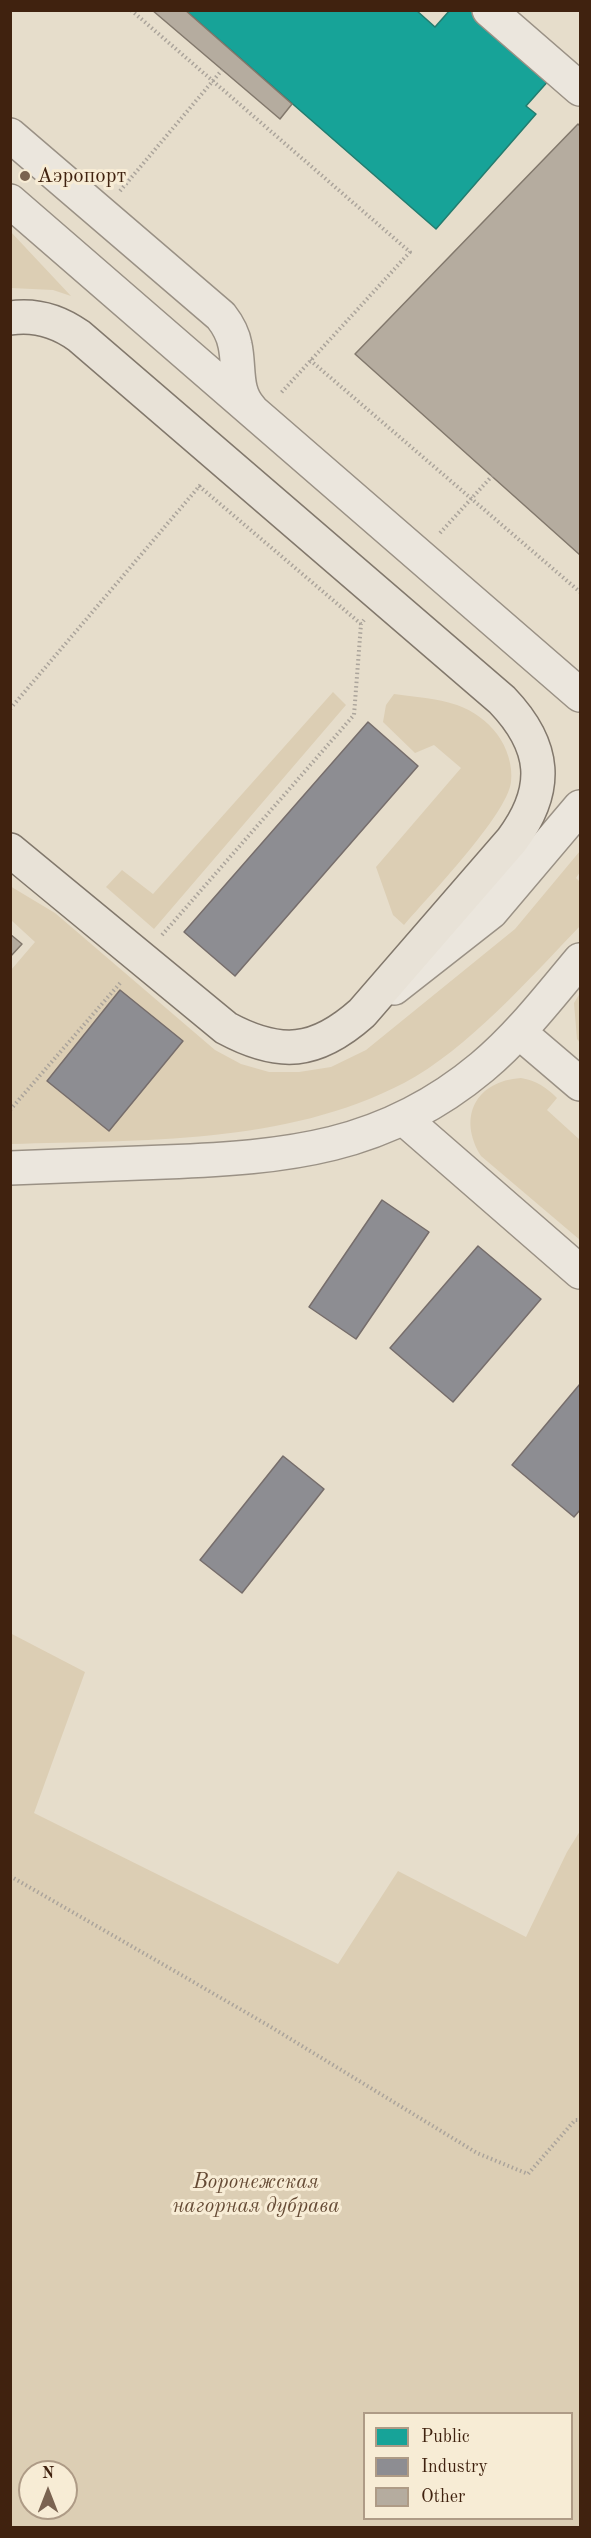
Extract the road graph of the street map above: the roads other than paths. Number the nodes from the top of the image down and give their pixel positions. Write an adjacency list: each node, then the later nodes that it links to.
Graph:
1 (489, 10): 2 (street)
2 (580, 89)
3 (10, 135): 6 (street)
4 (10, 201): 6 (street)
5 (10, 318): 11 (main road)
6 (256, 415): 7 (street)
7 (580, 696)
8 (580, 807): 11 (street)
9 (10, 850): 11 (main road)
10 (580, 960): 12 (street)
11 (362, 1013)
12 (519, 1032): 13 (street); 14 (street)
13 (580, 1084)
14 (403, 1118): 15 (street); 16 (street)
15 (10, 1168)
16 (580, 1272)

